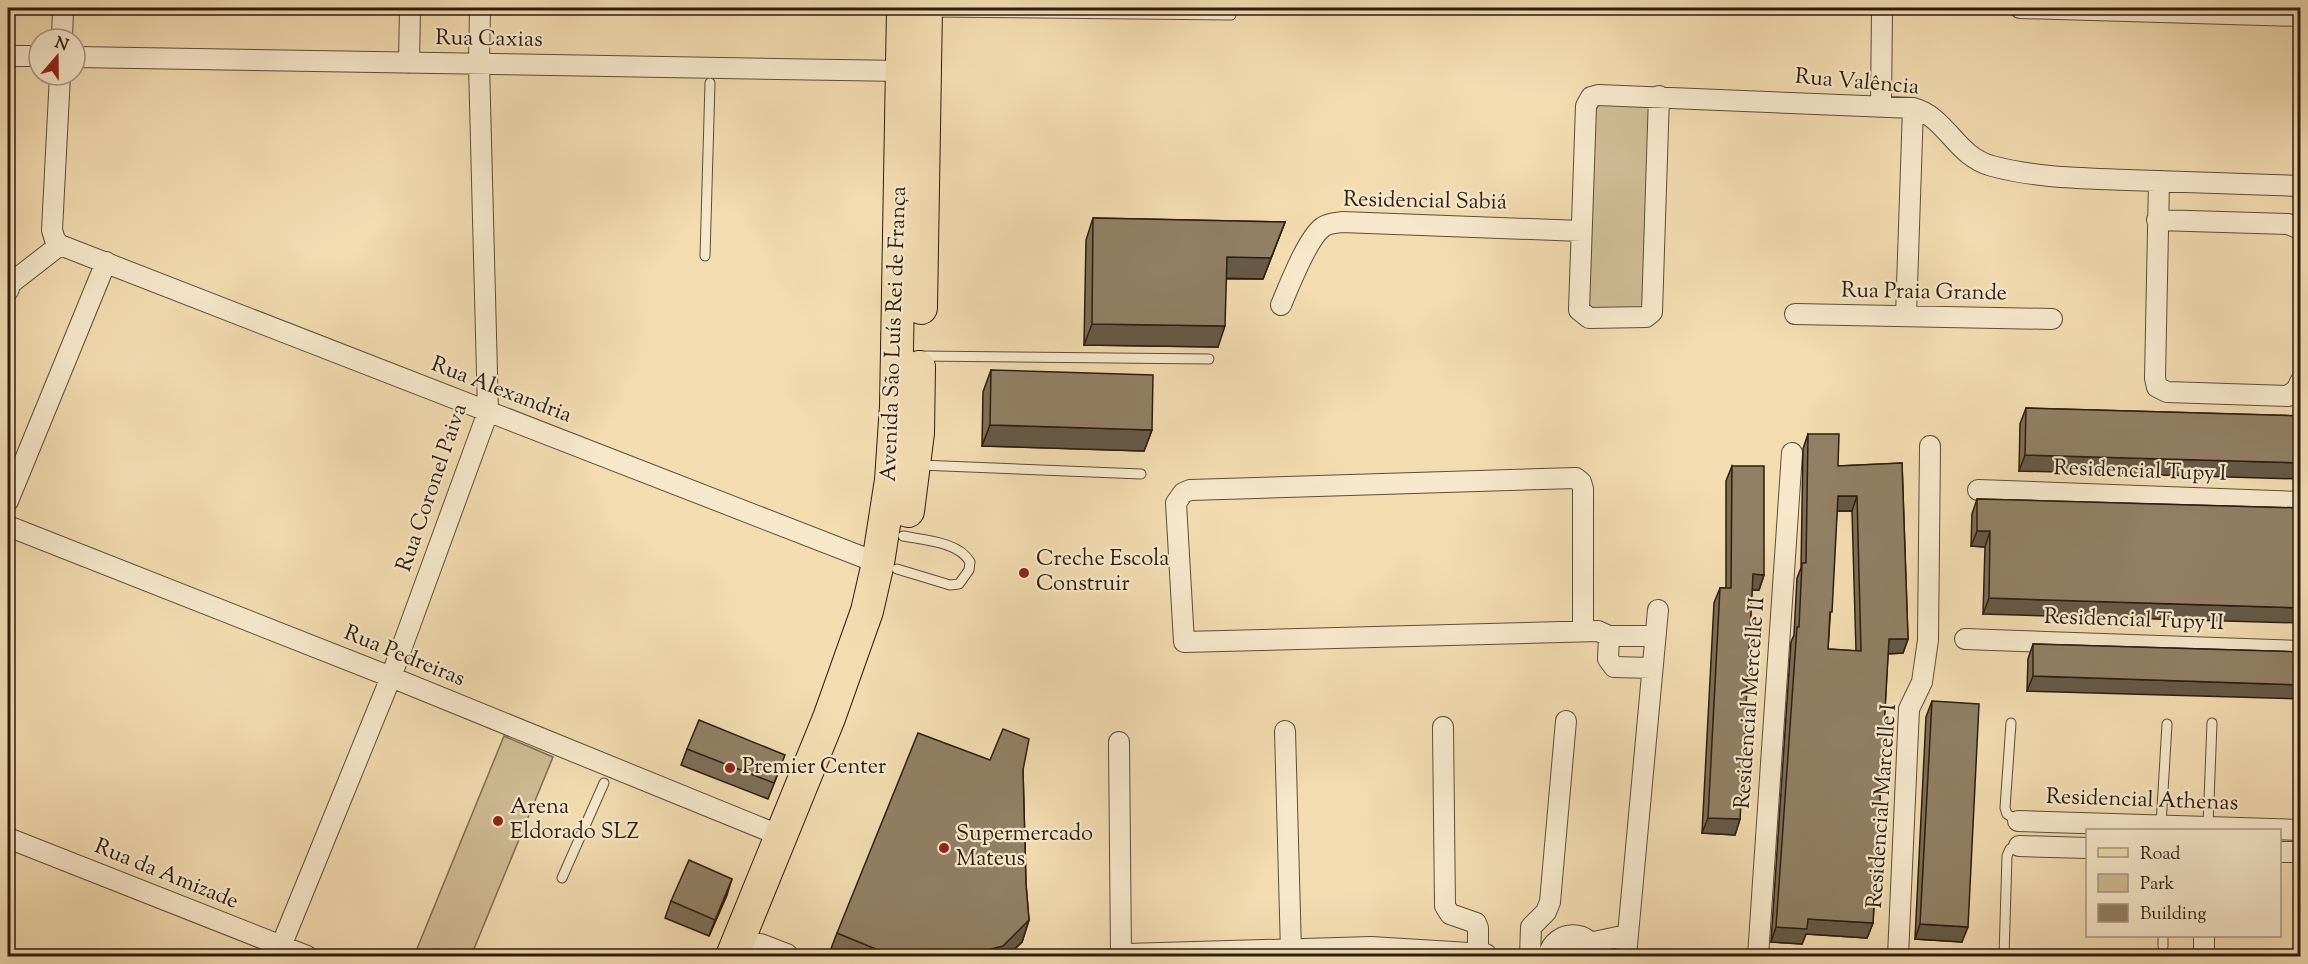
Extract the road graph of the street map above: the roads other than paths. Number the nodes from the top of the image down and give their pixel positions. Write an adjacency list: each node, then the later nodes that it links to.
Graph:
1 (63, 8): 10 (street)
2 (410, 8): 14 (street)
3 (480, 8): 15 (street, Rua Coronel Paiva)
4 (1882, 8): 20 (street)
5 (2020, 8): 6 (street)
6 (2063, 8): 9 (street)
7 (918, 9): 8 (lane); 16 (main road, Avenida São Luís Rei de França); 35 (main road, Avenida São Luís Rei de França)
8 (1231, 15)
9 (2301, 16)
10 (62, 27)
11 (8, 56): 12 (street)
12 (27, 57)
13 (87, 57): 14 (street, Rua Caxias)
14 (409, 63): 15 (street, Rua Caxias)
15 (479, 64): 17 (street, Rua Caxias); 38 (street, Rua Coronel Paiva)
16 (902, 71): 17 (street, Rua Caxias); 48 (main road, Avenida São Luís Rei de França)
17 (710, 75): 28 (lane)
18 (59, 87): 27 (street)
19 (1659, 96): 20 (street, Rua Valência); 26 (street, Rua Valência); 26 (street)
20 (1881, 106): 21 (street, Rua Valência)
21 (1913, 108): 22 (street, Rua Valência); 33 (street)
22 (2158, 181): 23 (street, Rua Valência); 24 (street)
23 (2301, 186)
24 (2157, 220): 25 (street); 37 (street)
25 (2301, 229)
26 (1581, 231): 31 (street, Residencial Sabiá)
27 (60, 245): 29 (street, Rua Alexandria); 30 (street)
28 (705, 256)
29 (106, 262): 38 (street, Rua Alexandria); 44 (street)
30 (9, 282)
31 (1281, 305)
32 (1795, 314): 33 (street, Rua Praia Grande)
33 (1906, 316): 34 (street, Rua Praia Grande)
34 (2052, 319)
35 (919, 356): 36 (lane); 41 (main road, Avenida São Luís Rei de França)
36 (1209, 359)
37 (2301, 382)
38 (488, 412): 48 (street, Rua Alexandria); 56 (street, Rua Coronel Paiva)
39 (1930, 446): 91 (street, Residencial Marcelle I)
40 (1792, 453): 90 (street, Residencial Mercelle II)
41 (914, 465): 42 (lane); 47 (main road, Avenida São Luís Rei de França)
42 (1140, 474)
43 (1978, 490): 45 (street, Residencial Tupy I)
44 (8, 501)
45 (2301, 502)
46 (8, 525): 56 (street, Rua Pedreiras)
47 (903, 536): 48 (main road, Avenida São Luís Rei de França); 48 (lane)
48 (888, 566): 71 (main road, Avenida São Luís Rei de França); 82 (main road, Avenida São Luís Rei de França)
49 (1658, 610): 52 (street)
50 (1583, 631): 50 (street); 51 (street)
51 (1609, 636): 52 (street); 55 (street)
52 (1655, 636): 55 (street)
53 (1965, 639): 54 (street, Residencial Tupy II)
54 (2301, 651)
55 (1652, 668): 78 (street)
56 (391, 677): 64 (street, Rua Pedreiras); 80 (street, Rua Coronel Paiva)
57 (1566, 722): 84 (street)
58 (2011, 723): 65 (lane)
59 (2212, 723): 67 (lane)
60 (2167, 724): 66 (lane)
61 (1443, 727): 83 (street)
62 (1285, 731): 81 (street)
63 (1119, 742): 86 (street)
64 (607, 775): 71 (street, Rua Pedreiras); 77 (lane)
65 (2018, 821): 66 (street, Residencial Athenas)
66 (2162, 825): 67 (street, Residencial Athenas)
67 (2208, 826): 68 (street, Residencial Athenas)
68 (2278, 829)
69 (2281, 829): 70 (street, Residencial Athenas)
70 (2301, 830)
71 (781, 836): 82 (main road, Avenida São Luís Rei de França)
72 (8, 838): 80 (street, Rua da Amizade)
73 (2019, 846): 74 (street); 92 (lane)
74 (2086, 848)
75 (2281, 852): 76 (street)
76 (2301, 852)
77 (562, 878)
78 (1627, 935): 79 (street); 89 (street)
79 (1593, 950): 84 (street)
80 (279, 951): 85 (street, Rua da Amizade)
81 (1290, 951): 83 (street); 87 (street)
82 (754, 953)
83 (1478, 956): 88 (street)
84 (1540, 956)
85 (307, 957)
86 (1121, 957)
87 (1126, 957)
88 (1485, 957)
89 (1626, 957)
90 (1758, 957)
91 (1898, 957)
92 (2004, 957)

